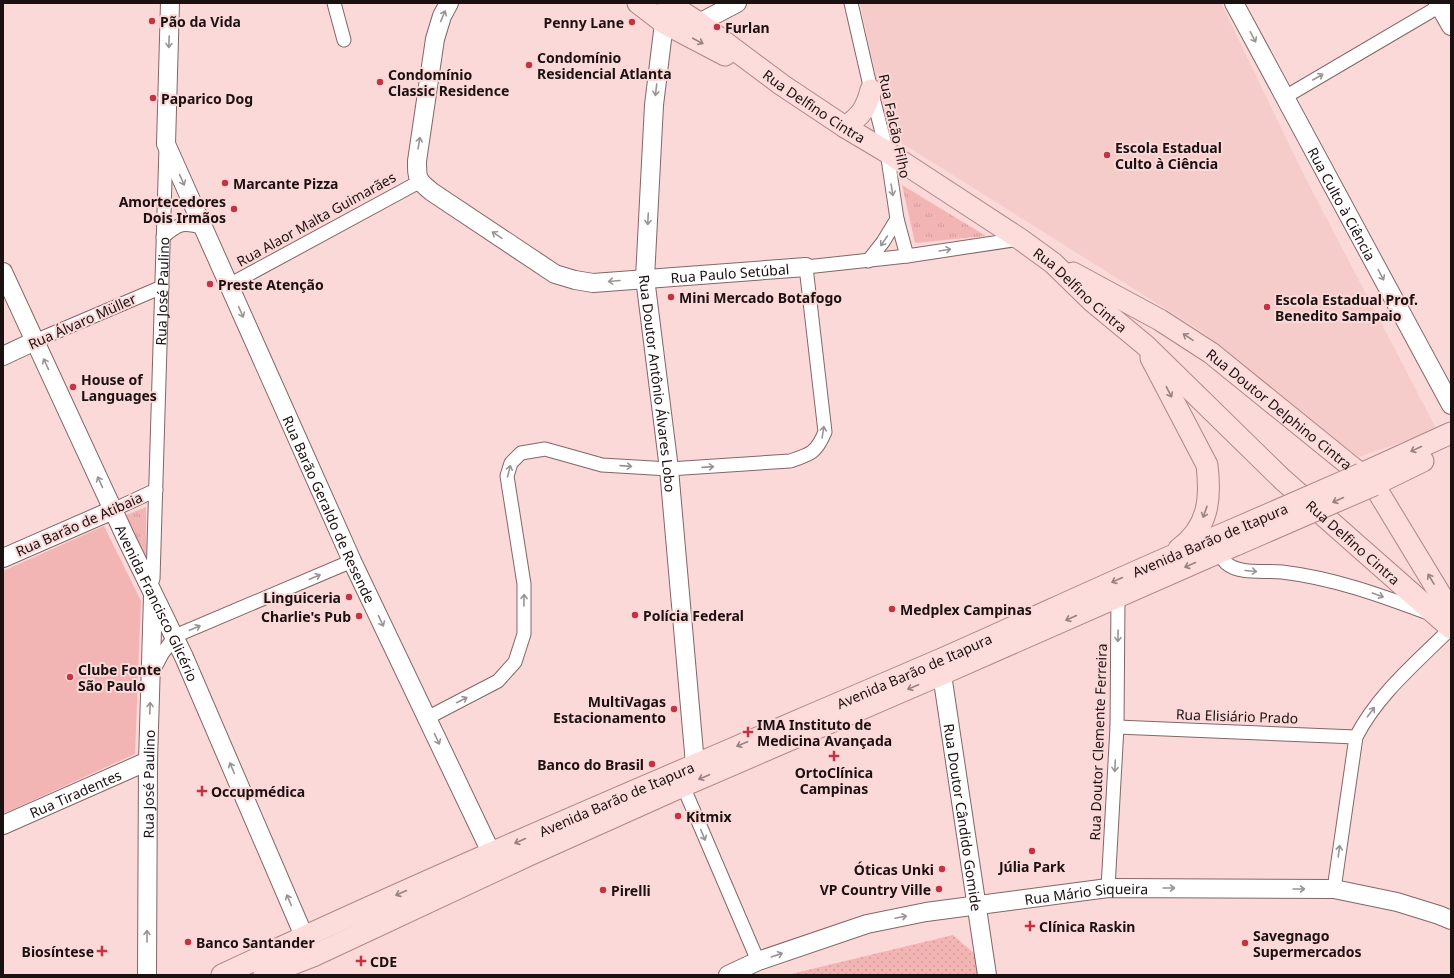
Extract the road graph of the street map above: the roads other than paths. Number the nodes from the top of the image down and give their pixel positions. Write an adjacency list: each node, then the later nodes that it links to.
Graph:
1 (170, 3): 18 (street, Rua José Paulino, one-way to 18)
2 (334, 3): 13 (street)
3 (449, 3): 20 (street, one-way to 3)
4 (638, 3): 10 (main road)
5 (668, 3): 10 (street, Rua Doutor Antônio Álvares Lobo); 11 (main road, Rua Delfino Cintra)
6 (737, 3): 11 (street)
7 (851, 3): 15 (street, Rua Falcão Filho)
8 (1234, 3): 16 (street, Rua Culto à Ciência, one-way to 16)
9 (1441, 4): 12 (street); 16 (street, one-way to 9)
10 (664, 23): 14 (main road, one-way to 14); 30 (street, Rua Doutor Antônio Álvares Lobo, one-way to 30)
11 (699, 23): 14 (main road, Rua Delfino Cintra)
12 (1451, 26)
13 (344, 40)
14 (782, 85): 17 (main road, Rua Delfino Cintra)
15 (871, 90): 17 (main road); 19 (street, Rua Falcão Filho)
16 (1284, 97): 38 (street, Rua Culto à Ciência, one-way to 38)
17 (845, 127): 19 (main road, Rua Delfino Cintra)
18 (166, 144): 22 (street, Rua Barão Geraldo de Resende, one-way to 22); 23 (street, Rua José Paulino)
19 (886, 152): 21 (street, Rua Falcão Filho, one-way to 21); 24 (main road, Rua Delfino Cintra)
20 (419, 182): 30 (street, Rua Paulo Setúbal, one-way to 20); 31 (street, Rua Alaor Malta Guimarães)
21 (897, 219): 25 (street, Rua Falcão Filho); 26 (street, one-way to 26)
22 (204, 228): 23 (street); 31 (street, Rua Barão Geraldo de Resende)
23 (163, 237): 32 (street, Rua José Paulino)
24 (1020, 239): 25 (street, Rua Paulo Setúbal, one-way to 24); 27 (main road, Rua Delfino Cintra)
25 (906, 256): 26 (street, Rua Paulo Setúbal)
26 (868, 261): 28 (street, Rua Paulo Setúbal)
27 (1053, 263): 33 (main road, Rua Doutor Delphino Cintra); 34 (main road, Rua Delfino Cintra)
28 (806, 267): 30 (street, Rua Paulo Setúbal); 41 (street, one-way to 28)
29 (3, 272): 35 (street, Avenida Francisco Glicério)
30 (645, 278): 41 (street, Rua Doutor Antônio Álvares Lobo)
31 (229, 285): 49 (street, Rua Barão Geraldo de Resende, one-way to 49)
32 (162, 287): 35 (street, Rua Álvaro Müller); 43 (street, Rua José Paulino)
33 (1141, 309): 34 (main road); 42 (main road, Rua Doutor Delphino Cintra, one-way to 33)
34 (1128, 329): 36 (main road, Rua Delfino Cintra)
35 (35, 341): 37 (street, Rua Álvaro Müller); 44 (street, Avenida Francisco Glicério, one-way to 35)
36 (1145, 345): 47 (main road, one-way to 47); 52 (main road, Rua Delfino Cintra)
37 (3, 356)
38 (1451, 405)
39 (1451, 433): 42 (main road, Avenida Barão de Itapura, one-way to 42)
40 (1451, 448): 42 (main road, Avenida Barão de Itapura)
41 (669, 469): 56 (street, one-way to 41); 60 (street, Rua Doutor Antônio Álvares Lobo)
42 (1368, 479): 45 (main road, Avenida Barão de Itapura, one-way to 45, bridge); 52 (main road, Rua Doutor Delphino Cintra, one-way to 42)
43 (156, 490): 44 (street, Rua Barão de Atibaia); 50 (street, Rua José Paulino)
44 (113, 510): 48 (street, Rua Barão de Atibaia); 50 (street, Avenida Francisco Glicério)
45 (1234, 538): 46 (main road, Avenida Barão de Itapura); 47 (main road, Avenida Barão de Itapura)
46 (1219, 552): 51 (main road, Avenida Barão de Itapura, one-way to 51); 52 (street, one-way to 52)
47 (1168, 557): 54 (main road, Avenida Barão de Itapura, one-way to 54)
48 (3, 558)
49 (352, 561): 53 (street, one-way to 49); 56 (street, Rua Barão Geraldo de Resende, one-way to 56)
50 (153, 586): 53 (street, Avenida Francisco Glicério); 55 (street, Rua José Paulino)
51 (1118, 597): 54 (main road, Avenida Barão de Itapura, one-way to 54); 57 (street, Rua Doutor Clemente Ferreira, one-way to 57)
52 (1448, 622): 58 (street, one-way to 52)
53 (175, 636): 55 (street); 68 (street, Avenida Francisco Glicério, one-way to 53)
54 (941, 667): 60 (main road, Avenida Barão de Itapura, one-way to 60); 61 (main road, Avenida Barão de Itapura, one-way to 61); 66 (street, Rua Doutor Cândido Gomide)
55 (151, 674): 59 (street, Rua José Paulino, one-way to 55)
56 (427, 718): 63 (street, Rua Barão Geraldo de Resende, one-way to 63)
57 (1117, 727): 58 (street, Rua Elisiário Prado); 64 (street, Rua Doutor Clemente Ferreira, one-way to 64)
58 (1356, 737): 65 (street, one-way to 58)
59 (148, 762): 62 (street, Rua Tiradentes); 70 (street, Rua José Paulino, one-way to 59)
60 (695, 764): 63 (main road, Avenida Barão de Itapura, one-way to 63)
61 (682, 786): 63 (main road, Avenida Barão de Itapura); 69 (street, one-way to 69)
62 (3, 825)
63 (495, 862): 68 (main road, Avenida Barão de Itapura, one-way to 68); 72 (main road, Avenida Barão de Itapura)
64 (1108, 888): 65 (street, Rua Mário Siqueira, one-way to 65); 66 (street, Rua Mário Siqueira)
65 (1334, 889): 67 (street, Rua Mário Siqueira)
66 (977, 904): 69 (street, Rua Mário Siqueira, one-way to 66); 74 (street, Rua Doutor Cândido Gomide)
67 (1451, 920)
68 (304, 936): 71 (main road, Avenida Barão de Itapura)
69 (758, 961): 73 (street, Rua Mário Siqueira)
70 (147, 975)
71 (222, 975)
72 (264, 975)
73 (728, 975)
74 (987, 975)

